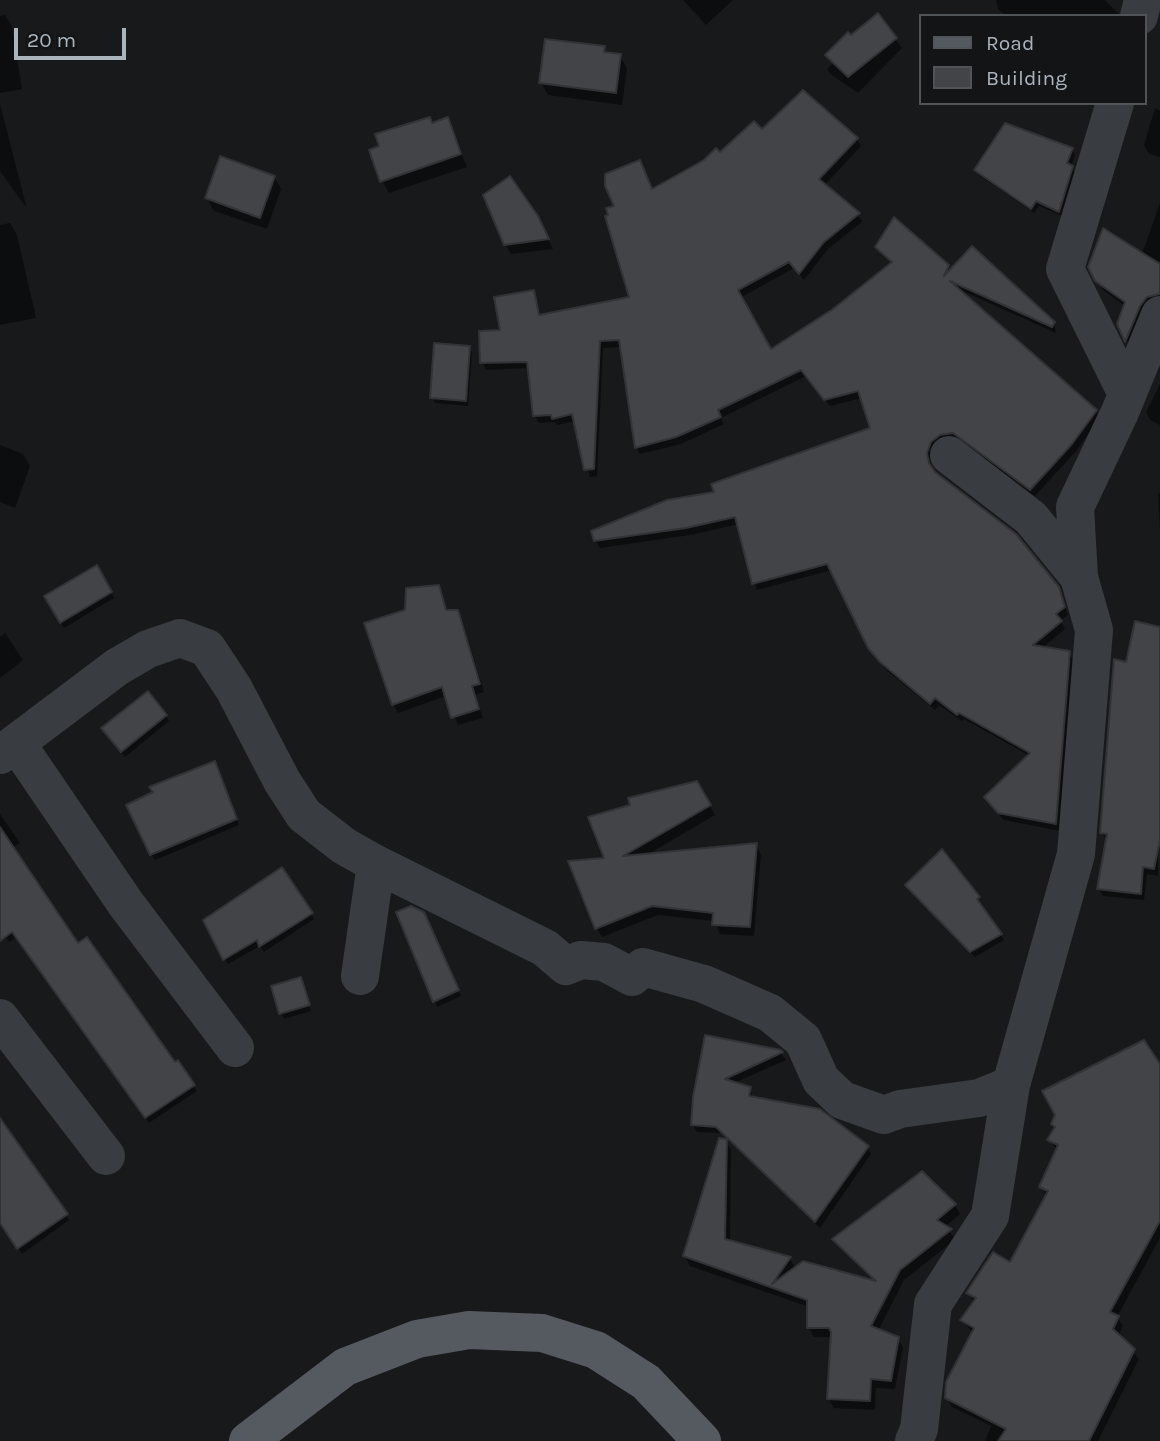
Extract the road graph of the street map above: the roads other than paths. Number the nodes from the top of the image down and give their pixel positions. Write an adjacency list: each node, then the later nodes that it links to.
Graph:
1 (1114, 105): 3 (street)
2 (1160, 315): 3 (street)
3 (1127, 394): 5 (street)
4 (949, 454): 5 (street)
5 (1079, 577): 11 (street)
6 (8, 750): 7 (street); 10 (street)
7 (376, 864): 8 (street); 11 (street)
8 (360, 976)
9 (0, 1018): 12 (street)
10 (234, 1048)
11 (1011, 1085): 15 (street)
12 (106, 1156)
13 (248, 1441): 14 (main road)
14 (702, 1441)
15 (915, 1441)

